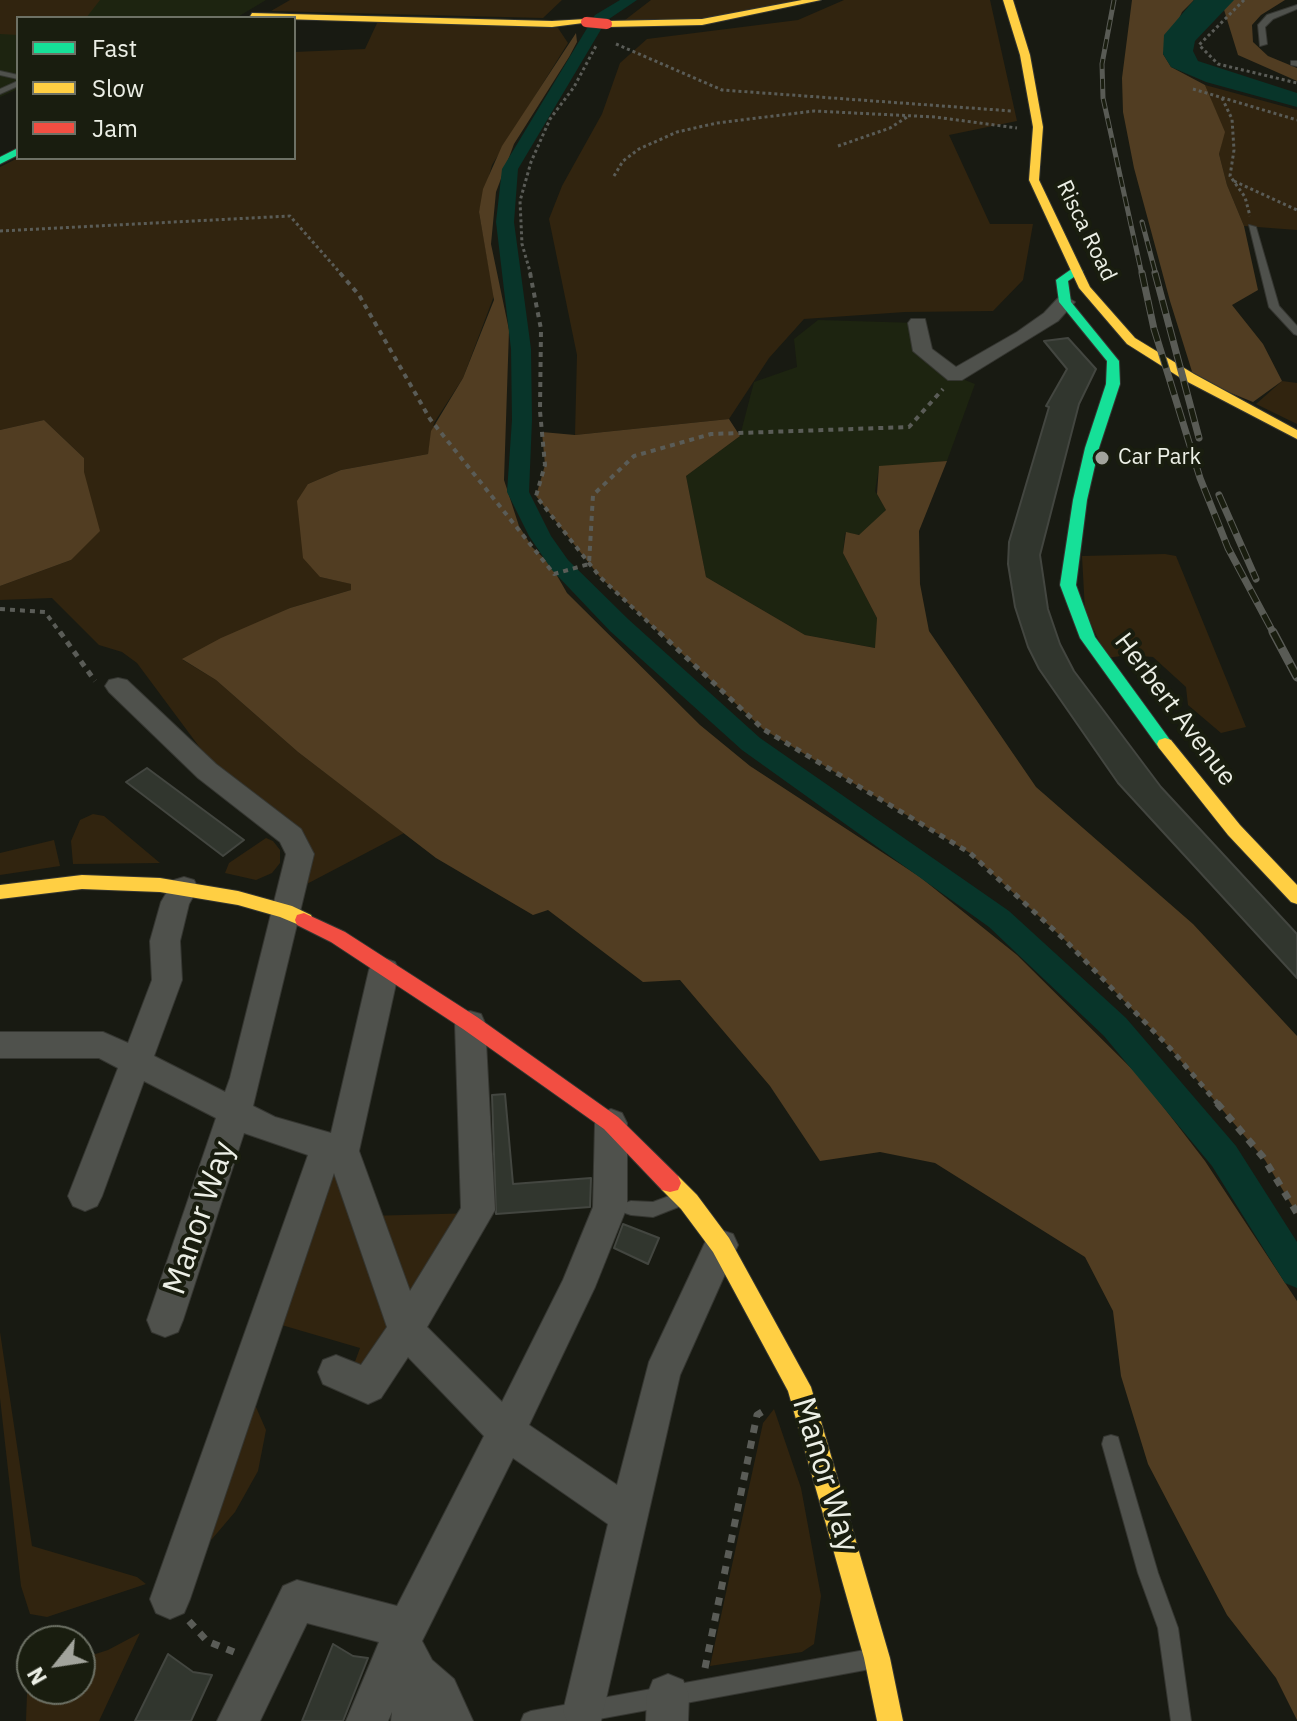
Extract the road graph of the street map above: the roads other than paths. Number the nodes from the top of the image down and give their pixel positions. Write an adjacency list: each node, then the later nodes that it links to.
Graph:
1 (278, 0): 5 (street)
2 (816, 0): 6 (street)
3 (1008, 0): 9 (street, Risca Road)
4 (1297, 4): 7 (lane)
5 (252, 16)
6 (296, 18)
7 (1263, 44)
8 (1252, 227): 12 (lane)
9 (1077, 271): 10 (street); 13 (street, Risca Road)
10 (1065, 302): 11 (street); 17 (street, Herbert Avenue)
11 (918, 323)
12 (1297, 332)
13 (1297, 435)
14 (118, 686): 18 (street)
15 (184, 888): 16 (street, Manor Way); 18 (street, Manor Way); 22 (street)
16 (1, 895)
17 (1297, 897)
18 (285, 911): 19 (street, Manor Way); 23 (street, Manor Way)
19 (384, 970): 20 (street, Manor Way); 25 (street)
20 (470, 1023): 24 (street, Manor Way); 31 (street)
21 (0, 1045): 22 (street, Manor Way)
22 (133, 1061): 23 (street, Manor Way); 26 (street)
23 (235, 1115): 25 (street, Manor Way); 30 (street, Manor Way)
24 (611, 1123): 27 (street, Manor Way); 33 (street)
25 (335, 1149): 31 (street); 36 (street)
26 (85, 1196)
27 (684, 1197): 28 (lane); 29 (street, Manor Way)
28 (631, 1208)
29 (721, 1245): 35 (street); 38 (street, Manor Way)
30 (165, 1320)
31 (406, 1330): 32 (street); 33 (street)
32 (336, 1372)
33 (505, 1431): 35 (street); 37 (street)
34 (1111, 1444): 47 (lane)
35 (628, 1515): 40 (street)
36 (170, 1599)
37 (406, 1649): 41 (street); 42 (street); 43 (street); 44 (street)
38 (877, 1658): 39 (lane); 46 (street, Manor Way)
39 (679, 1702): 40 (lane)
40 (584, 1711): 45 (lane)
41 (238, 1721)
42 (367, 1721)
43 (412, 1721)
44 (452, 1721)
45 (531, 1721)
46 (890, 1721)
47 (1181, 1721)

